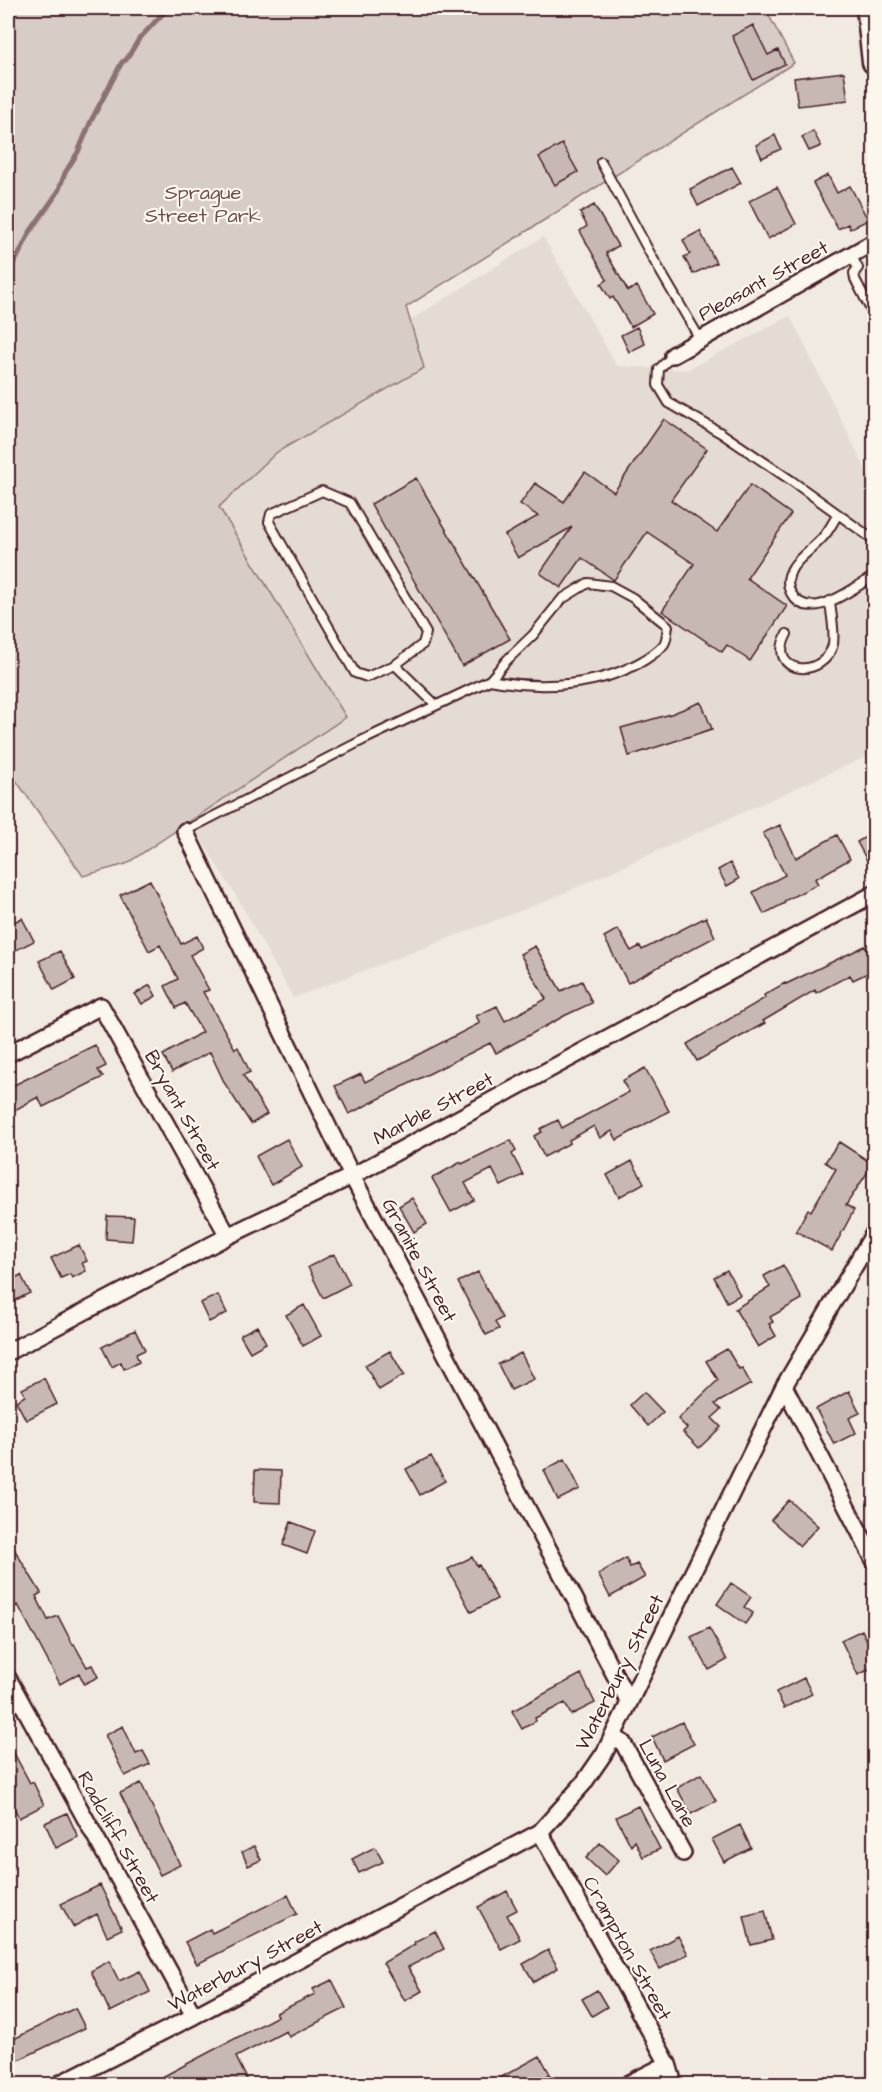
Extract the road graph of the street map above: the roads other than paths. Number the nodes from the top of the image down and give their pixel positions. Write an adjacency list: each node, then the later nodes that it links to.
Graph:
1 (868, 8): 2 (street)
2 (874, 62)
3 (601, 162): 7 (lane)
4 (874, 242): 5 (street, Pleasant Street)
5 (851, 255): 6 (lane); 7 (street, Pleasant Street)
6 (874, 314)
7 (700, 339): 8 (street, Pleasant Street)
8 (673, 355): 9 (lane)
9 (838, 514): 10 (lane); 12 (lane)
10 (874, 540)
11 (874, 576): 12 (lane)
12 (830, 601): 13 (lane)
13 (787, 634)
14 (395, 665): 14 (lane); 16 (lane)
15 (490, 680): 15 (lane); 16 (lane)
16 (436, 705): 17 (lane)
17 (185, 831): 20 (street, Granite Street)
18 (874, 894): 20 (street, Marble Street)
19 (8, 1054): 22 (street, Bryant Street)
20 (352, 1176): 22 (street, Marble Street); 27 (street, Granite Street)
21 (874, 1233): 24 (street, Waterbury Street)
22 (228, 1236): 23 (street, Marble Street)
23 (8, 1352)
24 (783, 1386): 25 (street); 27 (street, Waterbury Street)
25 (874, 1560)
26 (8, 1678): 31 (street, Radcliff Street)
27 (629, 1702): 28 (street, Waterbury Street)
28 (612, 1736): 29 (street, Waterbury Street); 30 (street, Luna Lane)
29 (540, 1832): 31 (street, Waterbury Street); 32 (street, Crampton Street)
30 (683, 1853)
31 (194, 2016): 33 (street, Waterbury Street)
32 (668, 2064): 34 (street); 35 (street, Crampton Street)
33 (59, 2085)
34 (628, 2085)
35 (675, 2085)

